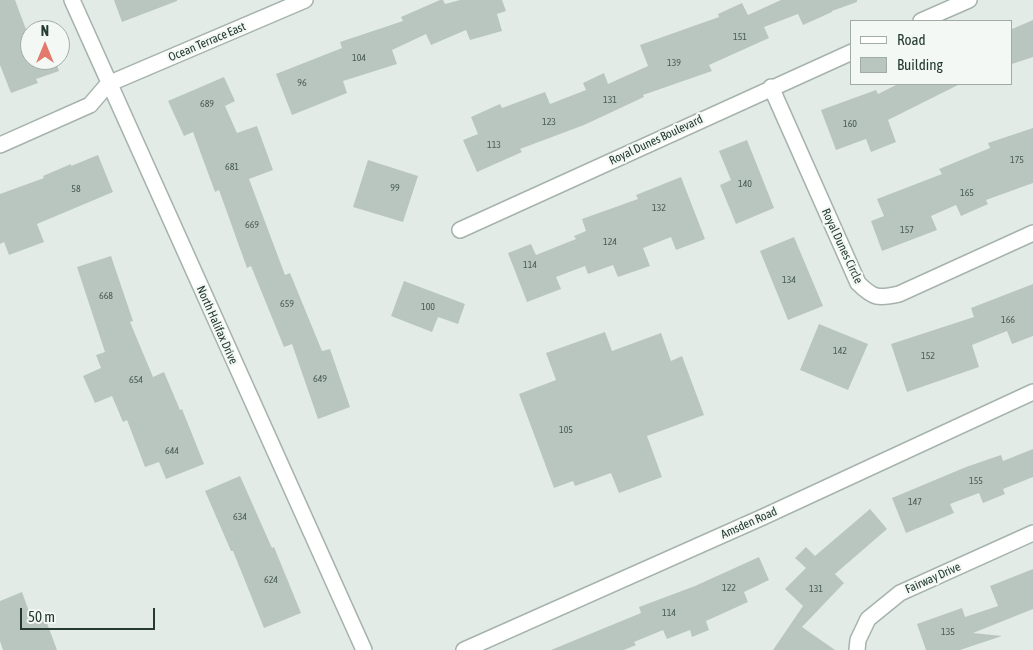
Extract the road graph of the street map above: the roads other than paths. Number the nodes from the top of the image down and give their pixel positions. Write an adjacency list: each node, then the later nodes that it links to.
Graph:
1 (72, 0): 6 (street, North Halifax Drive)
2 (305, 0): 6 (street, Ocean Terrace East)
3 (969, 0): 4 (street)
4 (923, 20)
5 (850, 53): 7 (street, Royal Dunes Boulevard)
6 (108, 84): 8 (street); 13 (street, North Halifax Drive)
7 (771, 88): 9 (street, Royal Dunes Boulevard); 10 (street, Royal Dunes Circle)
8 (0, 145)
9 (460, 230)
10 (1033, 233)
11 (1033, 392): 14 (street, Amsden Road)
12 (1033, 533): 15 (street, Fairway Drive)
13 (364, 650)
14 (464, 650)
15 (857, 650)

